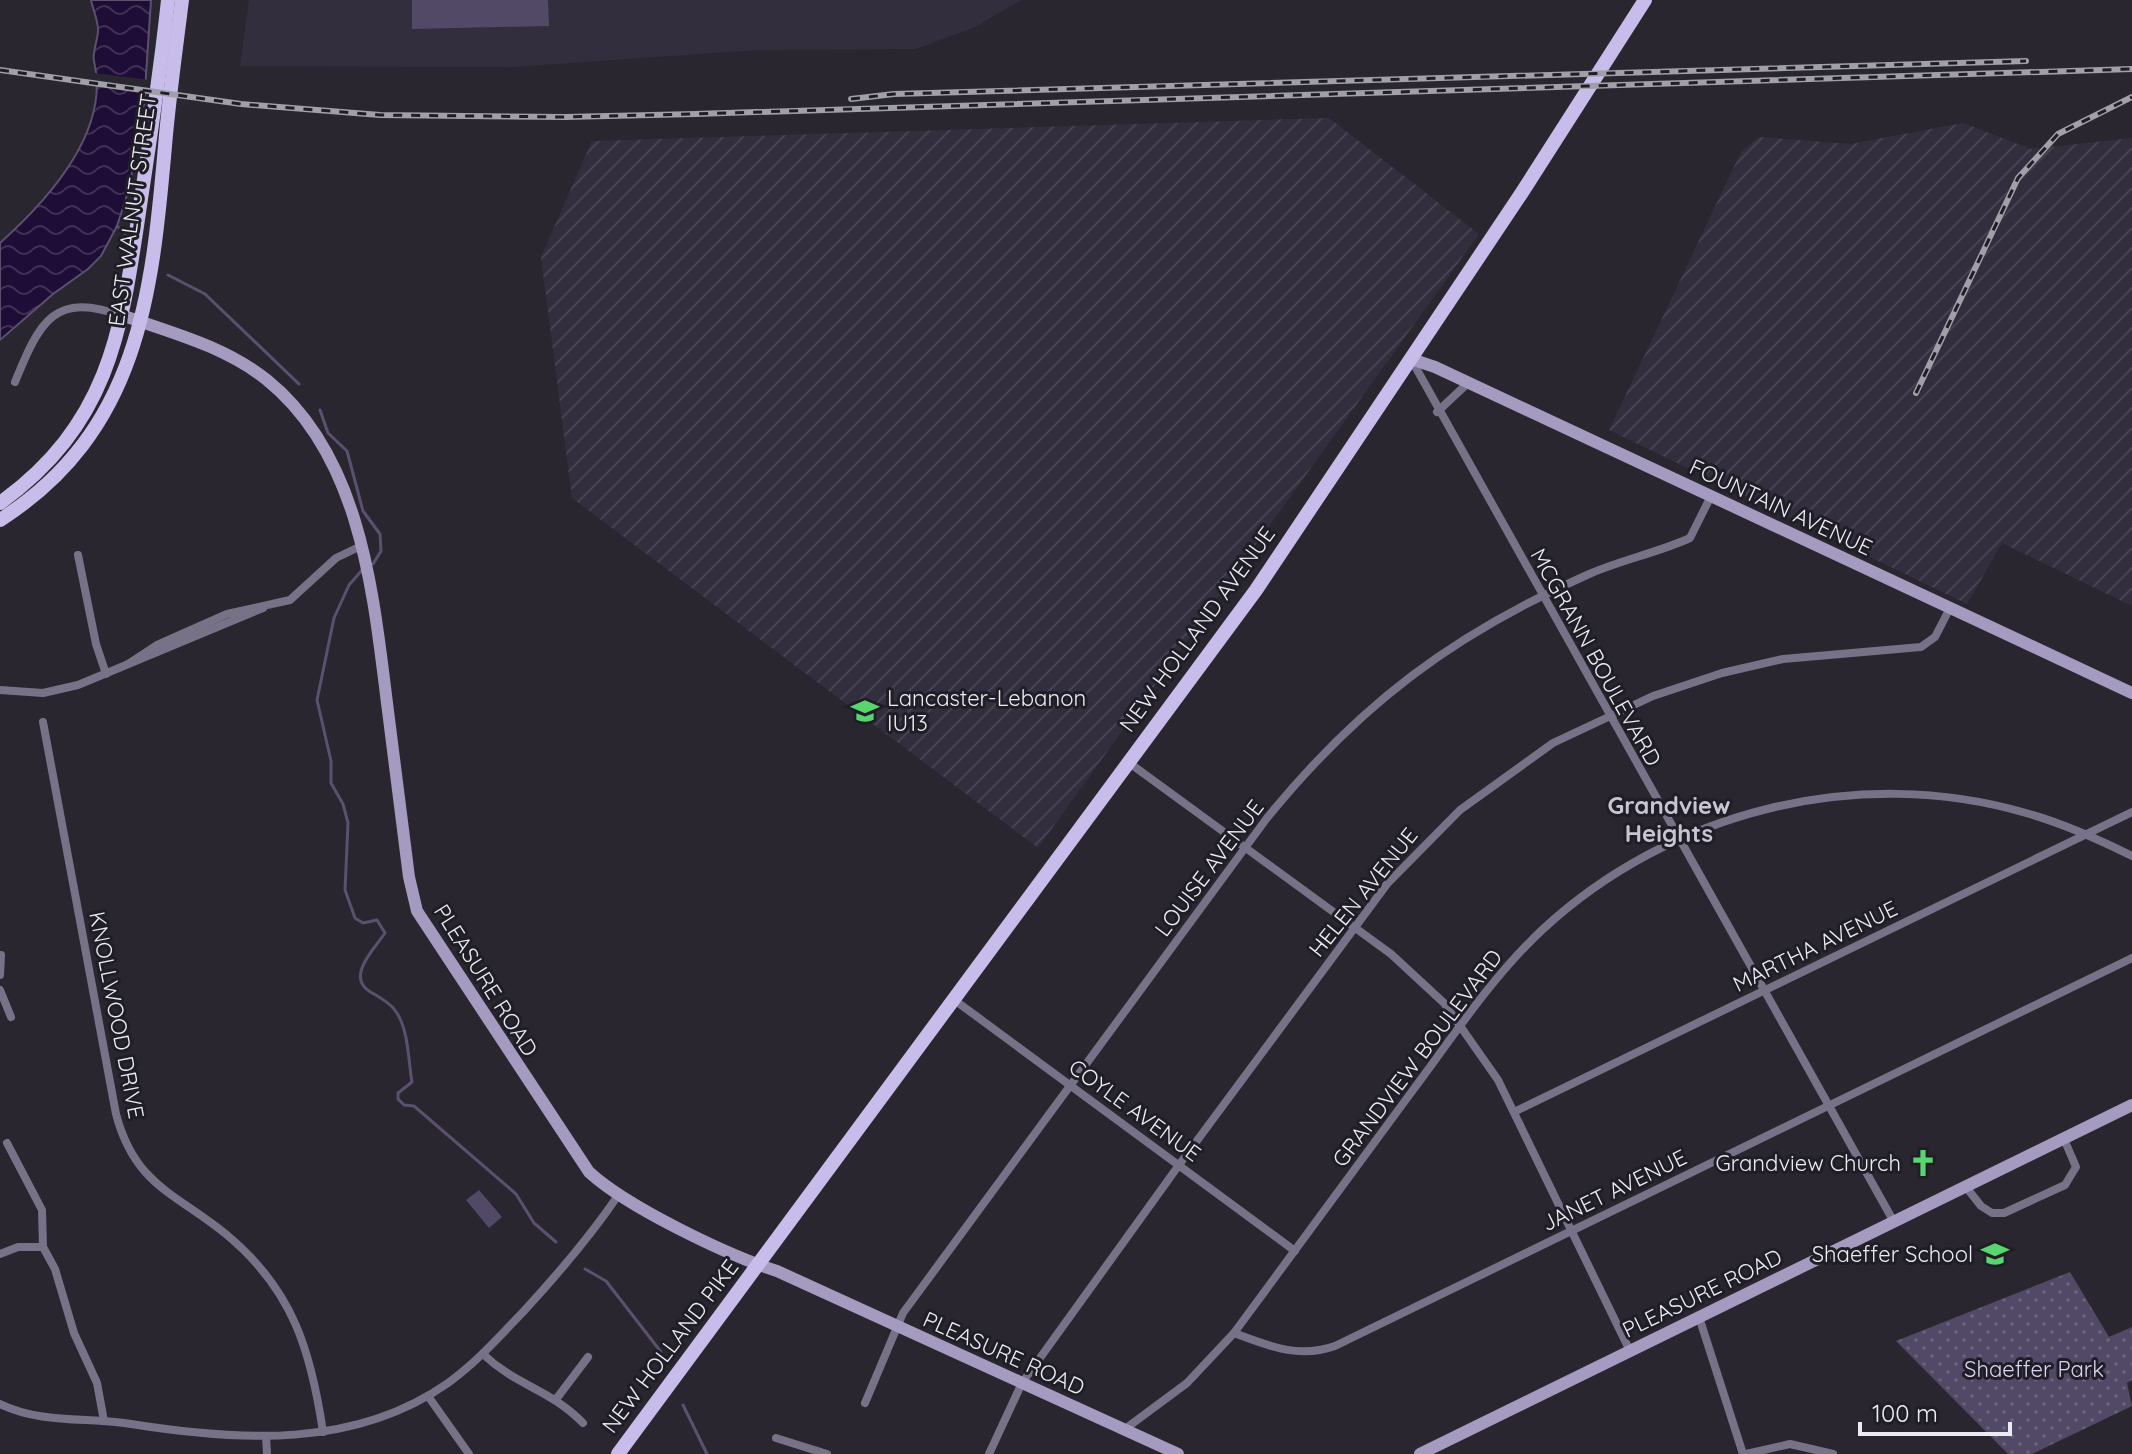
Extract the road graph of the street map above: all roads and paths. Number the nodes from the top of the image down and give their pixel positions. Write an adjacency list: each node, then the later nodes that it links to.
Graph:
1 (168, 0): 4 (main road, EAST WALNUT STREET)
2 (182, 0): 5 (main road, EAST WALNUT STREET)
3 (1645, 0): 6 (main road, NEW HOLLAND AVENUE)
4 (124, 316): 5 (street, PLEASURE ROAD); 7 (street, PLEASURE ROAD); 11 (main road, EAST WALNUT STREET)
5 (142, 322): 12 (main road, EAST WALNUT STREET); 13 (street, PLEASURE ROAD)
6 (1411, 359): 8 (street, FOUNTAIN AVENUE); 9 (street, MCGRANN BOULEVARD); 22 (main road, NEW HOLLAND AVENUE)
7 (15, 382)
8 (1468, 383): 9 (street); 10 (street, FOUNTAIN AVENUE)
9 (1437, 412): 15 (street, MCGRANN BOULEVARD)
10 (1711, 496): 15 (street, LOUISE AVENUE); 16 (street, FOUNTAIN AVENUE)
11 (0, 503)
12 (0, 520)
13 (361, 546): 17 (street); 45 (street, PLEASURE ROAD)
14 (78, 555): 17 (street)
15 (1541, 596): 20 (street, MCGRANN BOULEVARD); 26 (street, LOUISE AVENUE)
16 (1950, 608): 19 (street, FOUNTAIN AVENUE); 20 (street, HELEN AVENUE)
17 (106, 674): 18 (street)
18 (0, 690)
19 (2132, 693)
20 (1608, 715): 25 (street, MCGRANN BOULEVARD); 28 (street, HELEN AVENUE)
21 (43, 722): 66 (street, KNOLLWOOD DRIVE)
22 (1127, 761): 26 (street); 34 (main road, NEW HOLLAND AVENUE)
23 (2132, 812): 24 (street, MARTHA AVENUE)
24 (2085, 835): 25 (street, GRANDVIEW BOULEVARD); 27 (street, GRANDVIEW BOULEVARD); 33 (street, MARTHA AVENUE)
25 (1678, 840): 33 (street, MCGRANN BOULEVARD); 36 (street, GRANDVIEW BOULEVARD)
26 (1245, 848): 28 (street); 37 (street, LOUISE AVENUE)
27 (2132, 856)
28 (1354, 927): 36 (street); 43 (street, HELEN AVENUE)
29 (1, 955): 31 (street)
30 (2132, 958): 39 (street, JANET AVENUE)
31 (0, 975)
32 (0, 990): 35 (street)
33 (1764, 991): 39 (street, MCGRANN BOULEVARD); 40 (street, MARTHA AVENUE)
34 (953, 999): 37 (street, COYLE AVENUE); 51 (main road, NEW HOLLAND AVENUE)
35 (11, 1017)
36 (1462, 1024): 40 (street); 49 (street, GRANDVIEW BOULEVARD)
37 (1070, 1085): 43 (street, COYLE AVENUE); 53 (street, LOUISE AVENUE)
38 (2132, 1105): 41 (street, PLEASURE ROAD)
39 (1828, 1106): 46 (street, MCGRANN BOULEVARD); 47 (street, JANET AVENUE)
40 (1514, 1112): 47 (street)
41 (2064, 1139): 44 (street, PLEASURE ROAD); 44 (street)
42 (7, 1143): 48 (street)
43 (1179, 1165): 49 (street, COYLE AVENUE); 58 (street, HELEN AVENUE)
44 (1966, 1187): 46 (street, PLEASURE ROAD)
45 (619, 1194): 51 (street, PLEASURE ROAD); 56 (street)
46 (1894, 1222): 52 (street, PLEASURE ROAD)
47 (1572, 1231): 54 (street, JANET AVENUE); 55 (street)
48 (43, 1247): 50 (street); 63 (street)
49 (1295, 1251): 54 (street, GRANDVIEW BOULEVARD)
50 (0, 1254)
51 (758, 1265): 53 (street, PLEASURE ROAD); 71 (main road, NEW HOLLAND PIKE)
52 (1699, 1317): 55 (street, PLEASURE ROAD); 76 (street)
53 (897, 1326): 58 (street, PLEASURE ROAD); 61 (street, LOUISE AVENUE)
54 (1234, 1333): 65 (street, GRANDVIEW BOULEVARD)
55 (1630, 1351): 75 (street, PLEASURE ROAD)
56 (483, 1354): 59 (street); 60 (street)
57 (588, 1357): 60 (street)
58 (1022, 1383): 65 (street, PLEASURE ROAD); 73 (street, HELEN AVENUE)
59 (428, 1396): 66 (street); 70 (street)
60 (557, 1398): 64 (street)
61 (865, 1403)
62 (0, 1404): 63 (street)
63 (104, 1421): 67 (street)
64 (583, 1423)
65 (1125, 1429): 74 (street, PLEASURE ROAD)
66 (323, 1432): 67 (street)
67 (266, 1436): 69 (street)
68 (776, 1438): 72 (street)
69 (267, 1454)
70 (469, 1454)
71 (618, 1454)
72 (827, 1454)
73 (989, 1454)
74 (1178, 1454)
75 (1420, 1454)
76 (1744, 1454): 77 (street)
77 (1833, 1454)

